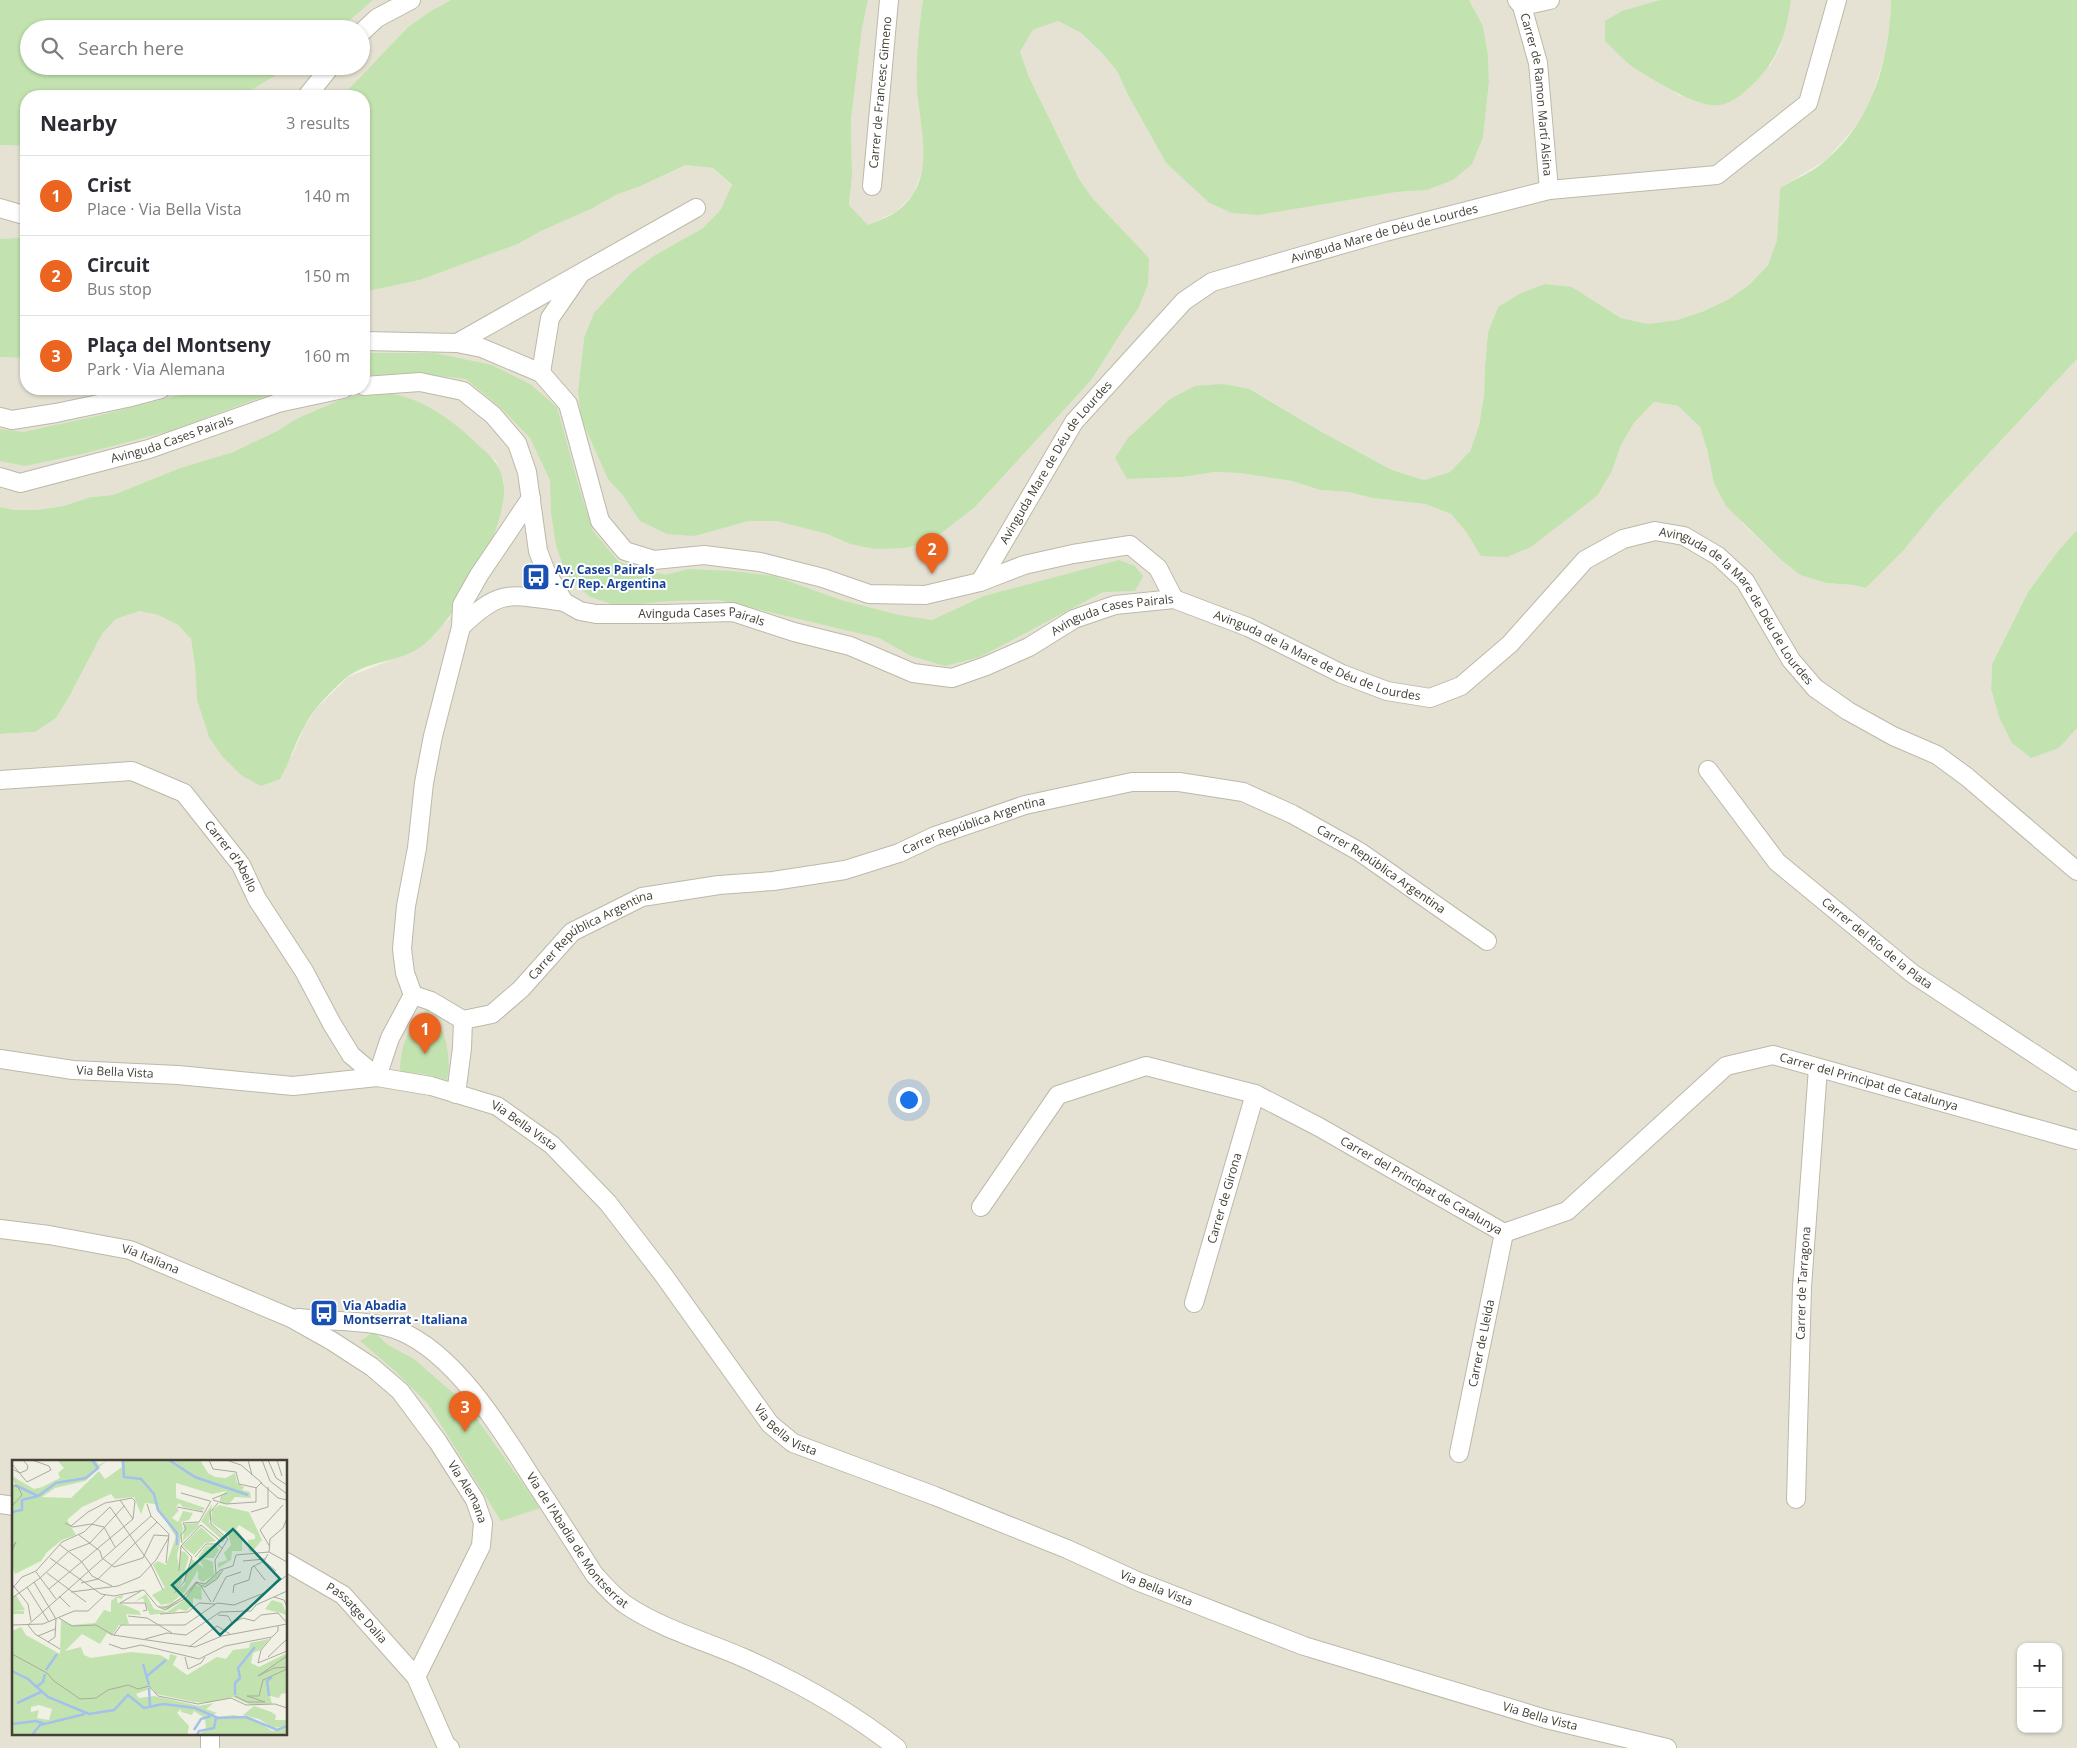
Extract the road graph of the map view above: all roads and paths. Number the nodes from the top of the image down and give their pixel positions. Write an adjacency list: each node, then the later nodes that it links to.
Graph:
1 (411, 0): 6 (street)
2 (889, 0): 9 (street, Carrer de Francesc Gimeno)
3 (1550, 0): 5 (street)
4 (1837, 0): 10 (street, Avinguda Mare de Déu de Lourdes)
5 (1520, 3): 10 (street, Carrer de Ramon Martí Alsina)
6 (370, 24)
7 (324, 75): 8 (street)
8 (312, 90)
9 (872, 186)
10 (1549, 190): 24 (street, Avinguda Mare de Déu de Lourdes)
11 (0, 208): 13 (street)
12 (696, 208): 14 (street)
13 (20, 214)
14 (582, 271): 16 (street); 17 (street)
15 (370, 341): 16 (street, Avinguda Cases Pairals)
16 (457, 343): 17 (street, Avinguda Cases Pairals)
17 (541, 373): 24 (street, Avinguda Cases Pairals)
18 (370, 386): 23 (street)
19 (138, 395): 21 (street)
20 (315, 395): 22 (street, Avinguda Cases Pairals)
21 (0, 417)
22 (0, 477)
23 (531, 498): 26 (street); 27 (street)
24 (980, 582): 25 (street, Avinguda Cases Pairals)
25 (1174, 599): 26 (street, Avinguda Cases Pairals); 30 (street, Avinguda de la Mare de Déu de Lourdes)
26 (564, 602): 27 (street, Avinguda Cases Pairals)
27 (461, 627): 32 (street)
28 (1708, 770): 37 (street, Carrer del Río de la Plata)
29 (0, 780): 36 (street, Carrer d'Abello)
30 (2077, 870)
31 (1486, 941): 33 (street, Carrer República Argentina)
32 (413, 995): 33 (street); 36 (street)
33 (463, 1020): 38 (street)
34 (0, 1059): 36 (street, Via Bella Vista)
35 (1818, 1068): 40 (street, Carrer del Principat de Catalunya); 43 (street, Carrer del Principat de Catalunya); 47 (street, Carrer de Tarragona)
36 (377, 1077): 38 (street, Via Bella Vista)
37 (2077, 1082)
38 (456, 1094): 52 (street, Via Bella Vista)
39 (1255, 1094): 41 (street, Carrer del Principat de Catalunya); 43 (street, Carrer del Principat de Catalunya); 44 (street, Carrer de Girona)
40 (2077, 1140)
41 (981, 1207)
42 (0, 1229): 45 (street, Via Italiana)
43 (1504, 1232): 46 (street, Carrer de Lleida)
44 (1194, 1303)
45 (291, 1318): 49 (street, Via Alemana); 51 (street, Via de l'Abadia de Montserrat)
46 (1459, 1453)
47 (1796, 1499)
48 (288, 1563): 49 (street, Passatge Dalia)
49 (416, 1677): 50 (street)
50 (450, 1748)
51 (897, 1748)
52 (1667, 1748)

